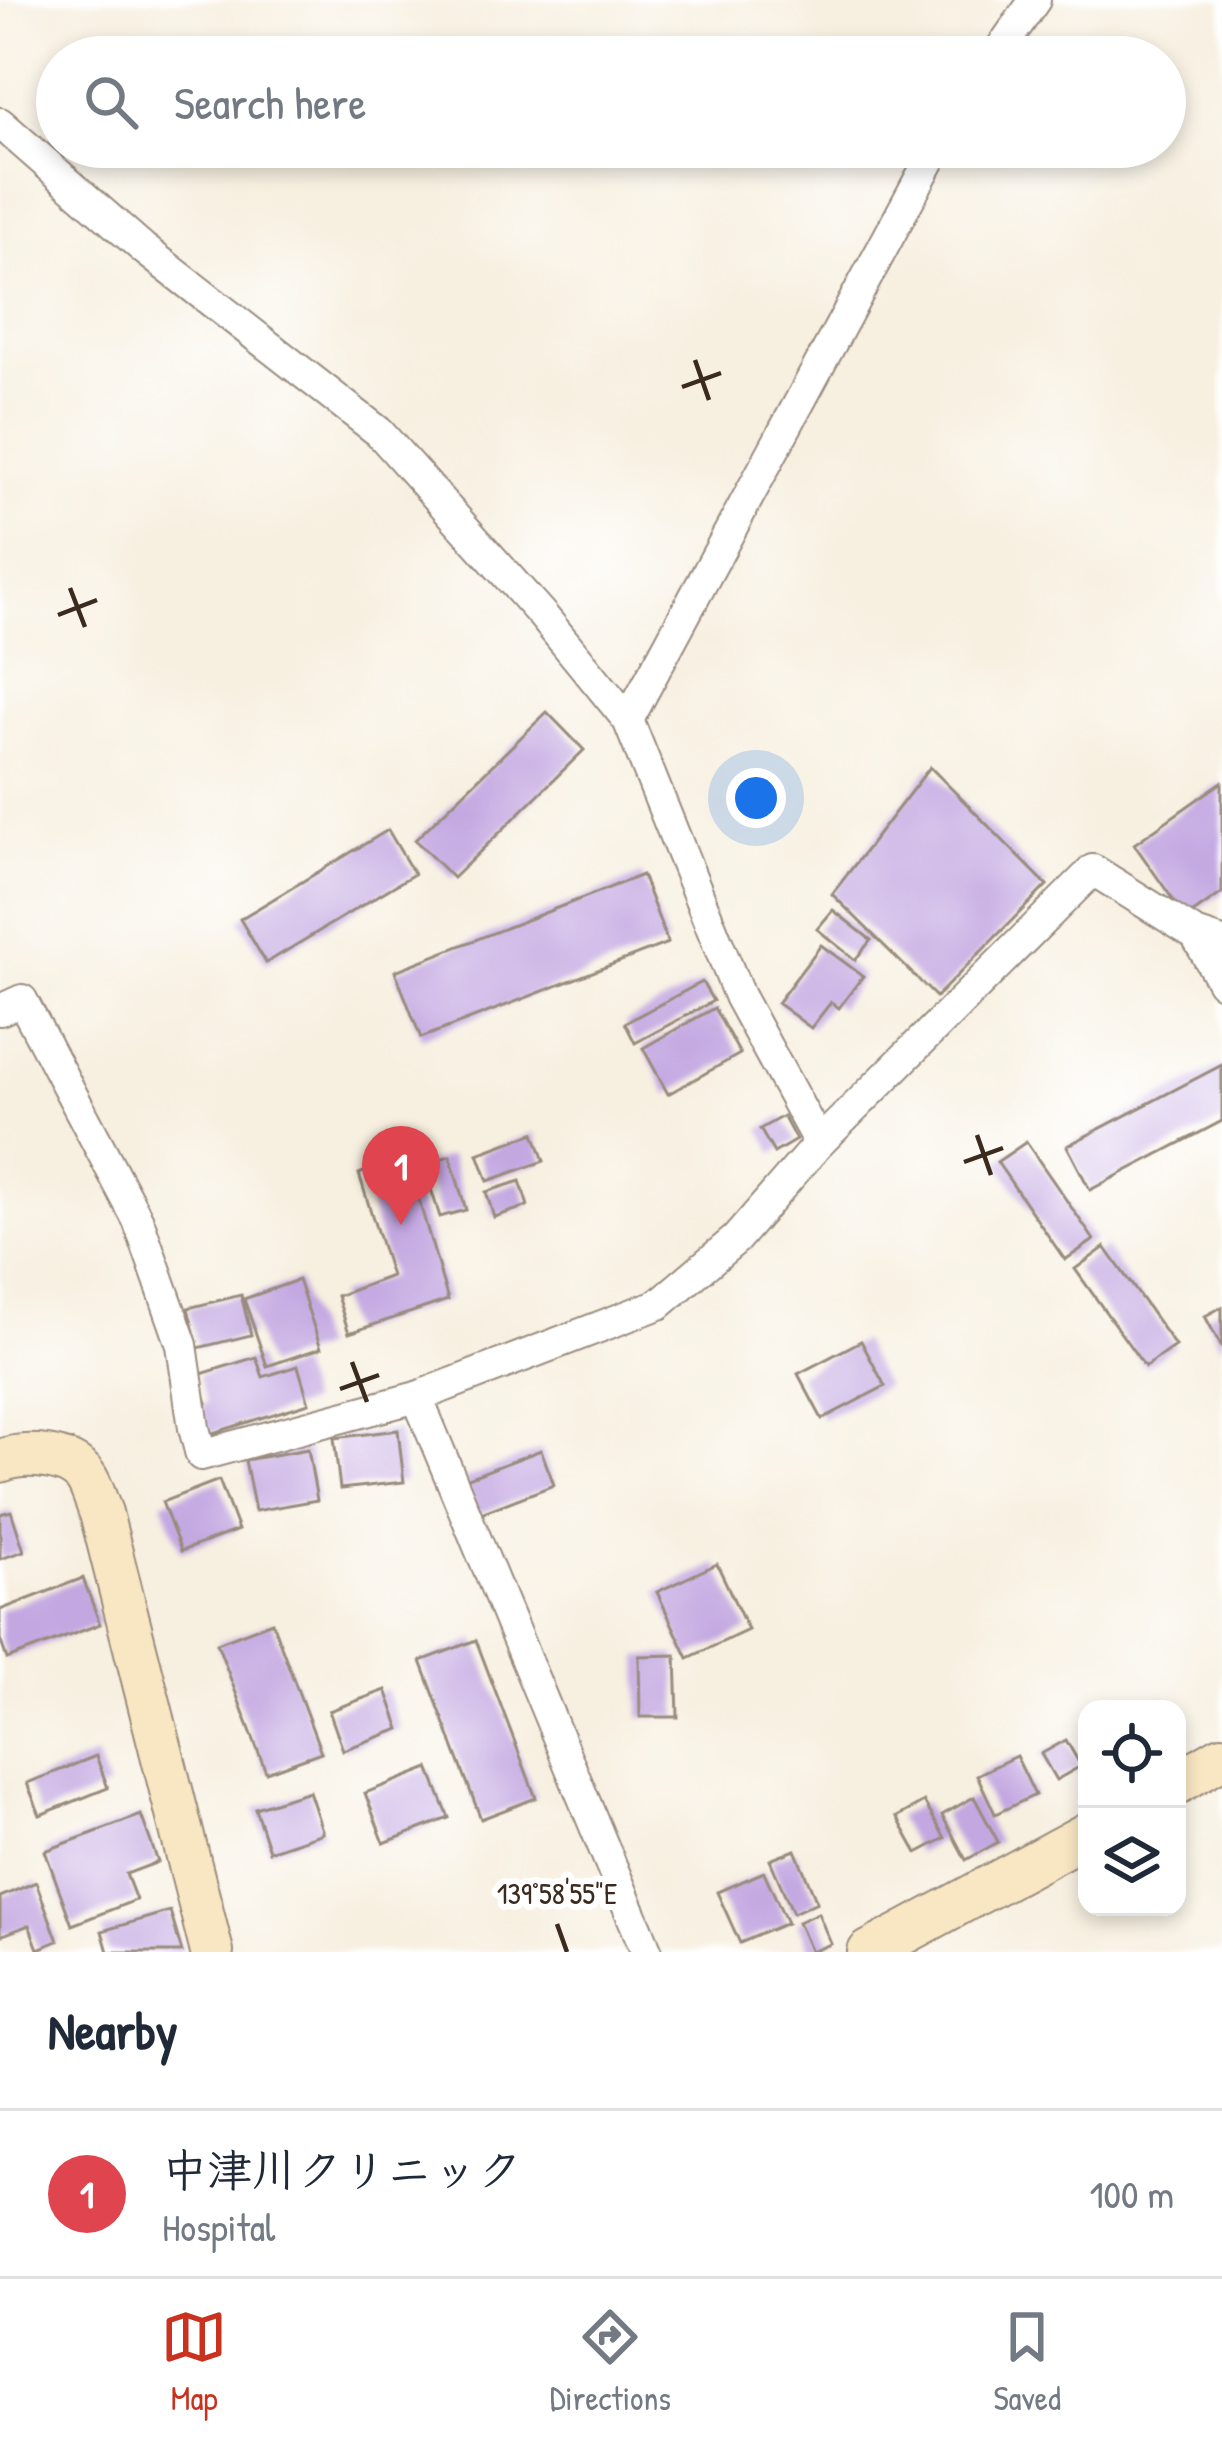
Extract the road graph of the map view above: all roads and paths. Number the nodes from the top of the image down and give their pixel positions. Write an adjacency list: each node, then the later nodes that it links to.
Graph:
1 (1036, 0): 2 (street)
2 (1010, 36)
3 (0, 123): 4 (street)
4 (36, 154)
5 (51, 168): 7 (street)
6 (926, 168): 7 (street)
7 (628, 720): 11 (street)
8 (1209, 938): 9 (street); 11 (street)
9 (1222, 982)
10 (0, 1010): 12 (street)
11 (819, 1143): 12 (street)
12 (416, 1397): 18 (street)
13 (0, 1461): 17 (street)
14 (1222, 1757): 15 (street)
15 (1186, 1778)
16 (1078, 1839): 19 (street)
17 (212, 1952)
18 (646, 1952)
19 (869, 1952)

